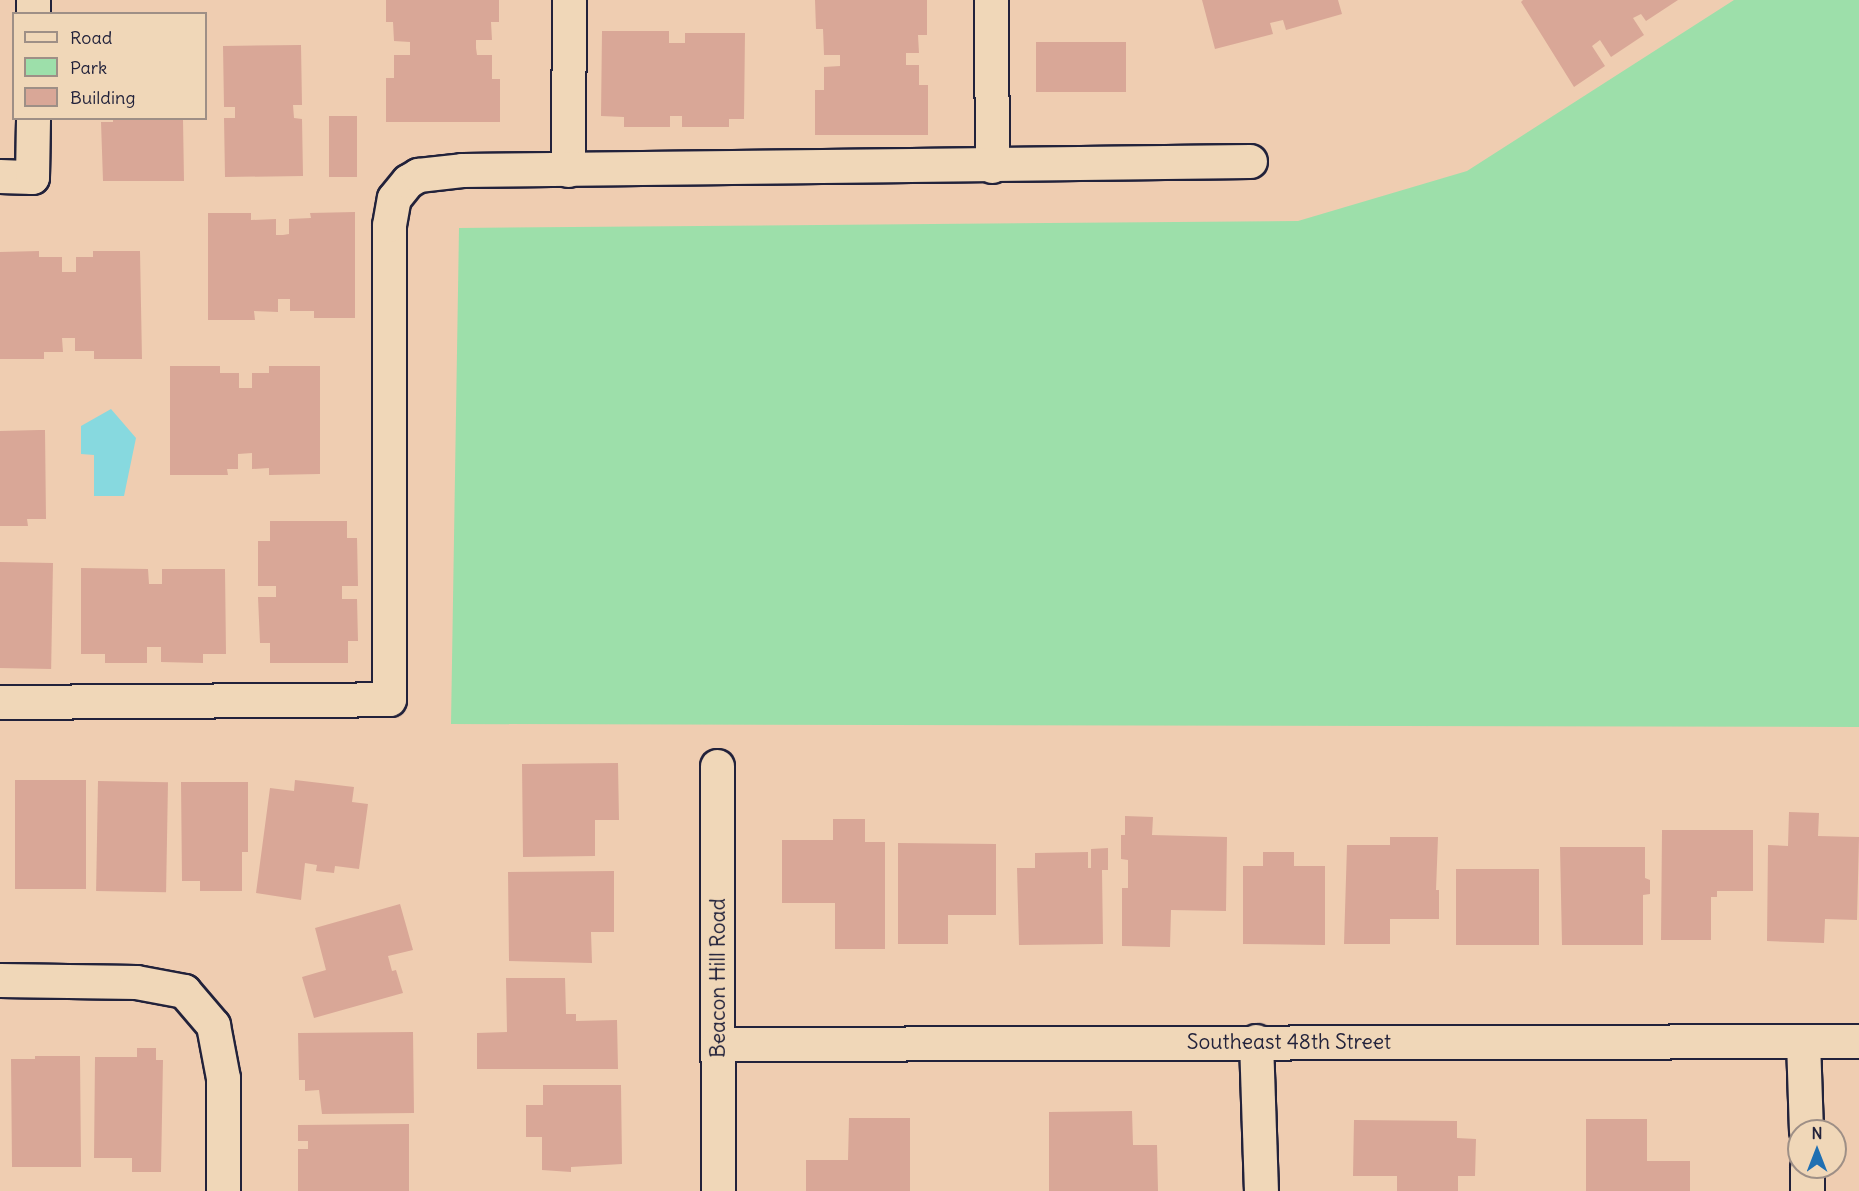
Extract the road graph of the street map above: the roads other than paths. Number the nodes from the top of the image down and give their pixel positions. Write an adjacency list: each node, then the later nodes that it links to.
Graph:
1 (569, 0): 6 (street)
2 (992, 0): 5 (street)
3 (33, 120): 7 (street)
4 (1250, 161): 5 (street)
5 (992, 166): 6 (street)
6 (568, 170): 8 (street)
7 (0, 176)
8 (0, 702)
9 (717, 766): 14 (street, Beacon Hill Road)
10 (0, 981): 16 (street)
11 (1256, 1041): 12 (street, Southeast 48th Street); 14 (street, Southeast 48th Street); 18 (street)
12 (1803, 1041): 13 (street, Southeast 48th Street); 15 (street)
13 (1859, 1041)
14 (718, 1044): 17 (street, Beacon Hill Road)
15 (1806, 1119)
16 (223, 1190)
17 (718, 1191)
18 (1261, 1191)

